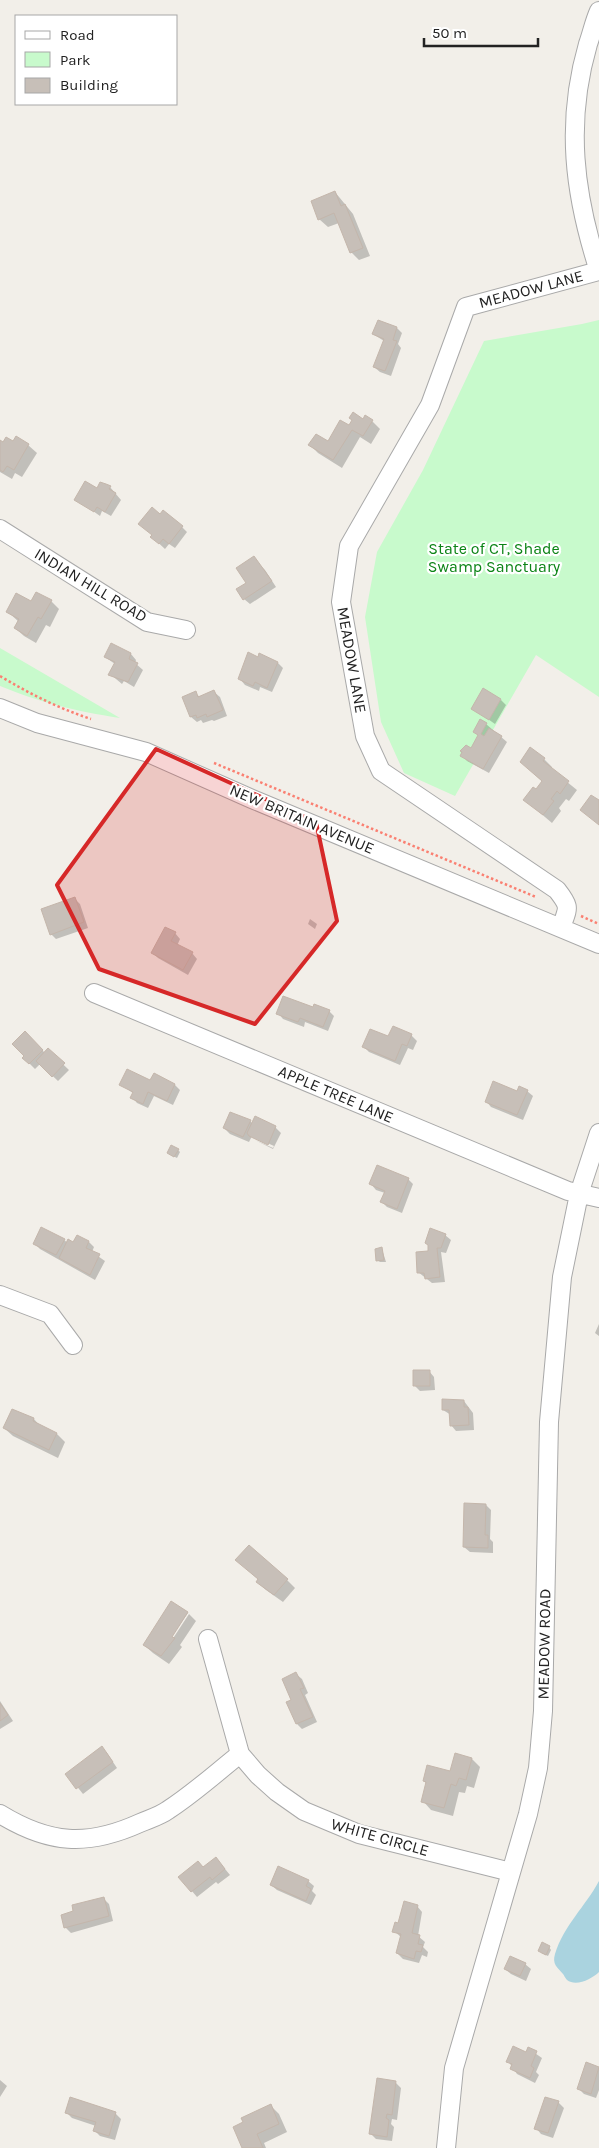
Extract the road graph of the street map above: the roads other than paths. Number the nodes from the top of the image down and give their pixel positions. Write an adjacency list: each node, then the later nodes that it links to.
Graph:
1 (599, 12): 2 (street)
2 (599, 271): 6 (street, MEADOW LANE)
3 (0, 529): 4 (street, INDIAN HILL ROAD)
4 (186, 630)
5 (0, 708): 6 (street, NEW BRITAIN AVENUE)
6 (561, 928): 7 (street, NEW BRITAIN AVENUE)
7 (599, 944)
8 (94, 993): 10 (street, APPLE TREE LANE)
9 (599, 1133): 10 (street, MEADOW ROAD)
10 (579, 1194): 11 (street, APPLE TREE LANE); 17 (street, MEADOW ROAD)
11 (599, 1198)
12 (0, 1295): 13 (street)
13 (73, 1345)
14 (208, 1639): 15 (street, WHITE CIRCLE)
15 (240, 1754): 16 (street); 17 (street, WHITE CIRCLE)
16 (0, 1814)
17 (511, 1872): 18 (street, MEADOW ROAD)
18 (446, 2148)

